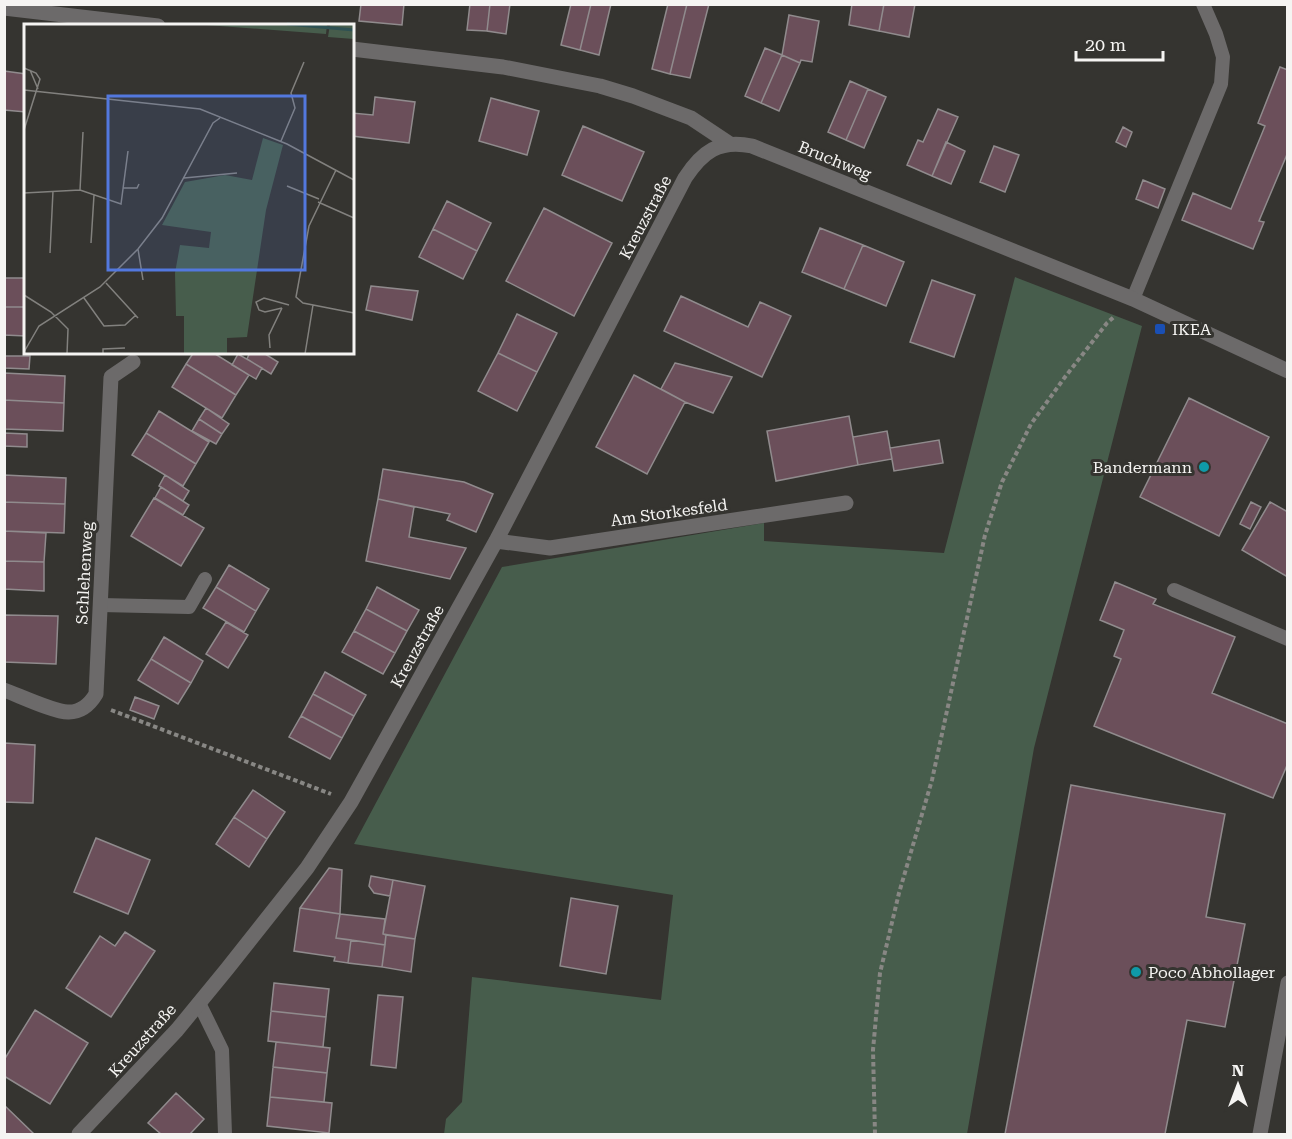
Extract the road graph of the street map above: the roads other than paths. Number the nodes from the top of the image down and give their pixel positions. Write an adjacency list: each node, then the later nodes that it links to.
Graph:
1 (1203, 4): 6 (lane)
2 (4, 8): 3 (street)
3 (141, 24)
4 (354, 49): 5 (street, Bruchweg)
5 (730, 144): 6 (street, Bruchweg); 10 (street, Kreuzstraße)
6 (1133, 299): 8 (street, Bruchweg)
7 (133, 362): 13 (street, Schlehenweg)
8 (1287, 371)
9 (846, 503): 10 (street, Am Storkesfeld)
10 (496, 541): 17 (street, Kreuzstraße)
11 (206, 579): 13 (lane)
12 (1174, 590): 14 (lane)
13 (100, 605): 15 (street, Schlehenweg)
14 (1287, 639)
15 (4, 690)
16 (1287, 983): 20 (street)
17 (199, 1004): 18 (street, Kreuzstraße); 19 (lane)
18 (80, 1134)
19 (225, 1134)
20 (1260, 1134)

